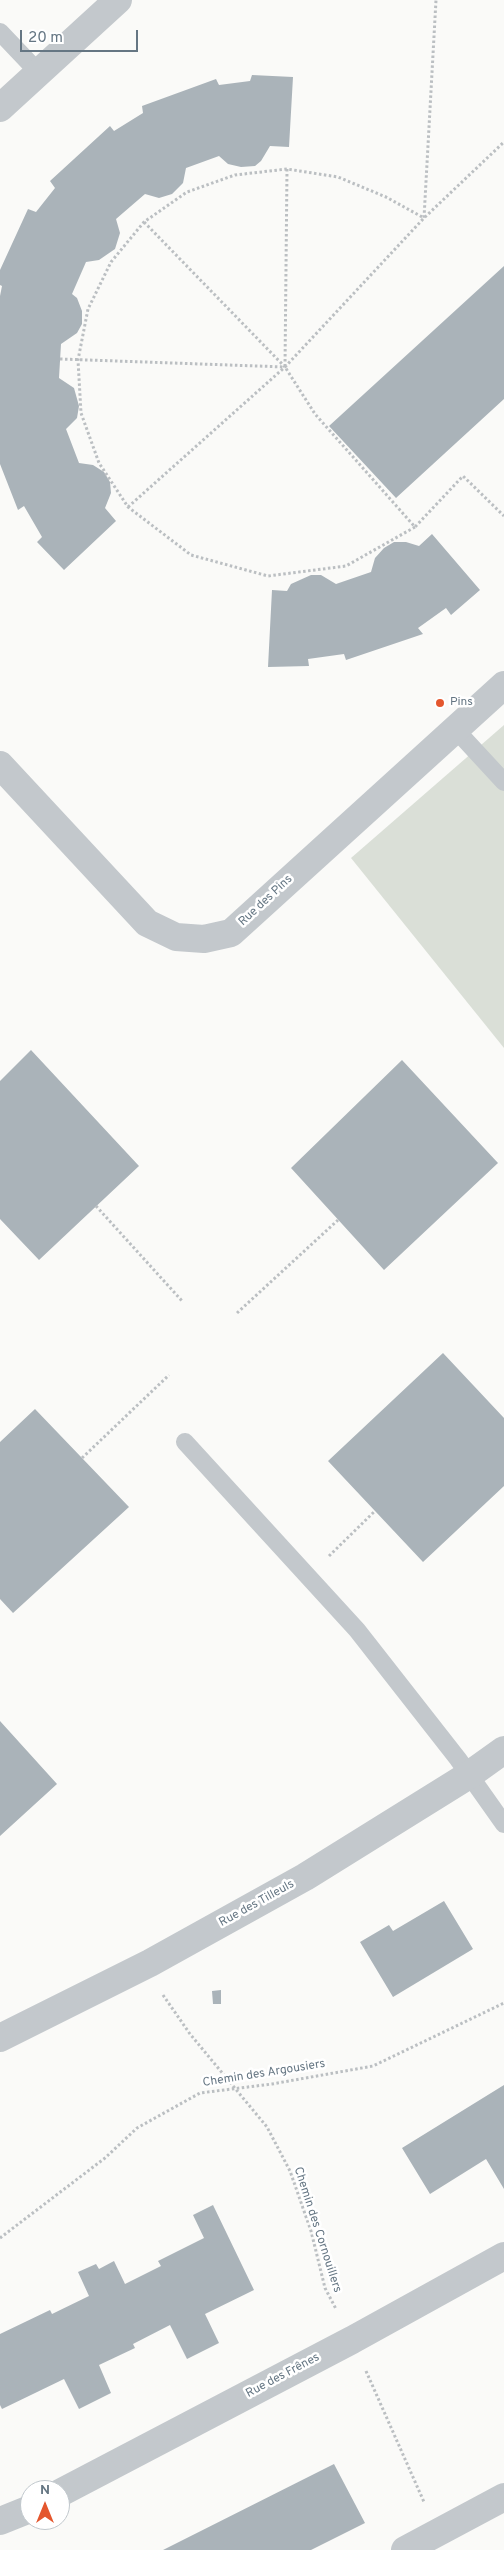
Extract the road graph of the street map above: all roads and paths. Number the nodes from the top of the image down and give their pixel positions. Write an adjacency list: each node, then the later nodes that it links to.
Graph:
1 (118, 0): 4 (street)
2 (436, 0): 8 (path)
3 (0, 32): 4 (lane)
4 (39, 73): 5 (street)
5 (0, 108)
6 (504, 142): 8 (path)
7 (287, 170): 8 (path); 9 (path); 12 (path)
8 (424, 218): 12 (path)
9 (144, 222): 11 (path); 12 (path)
10 (60, 360): 11 (path)
11 (78, 360): 12 (path); 13 (path)
12 (285, 367): 13 (path); 15 (path)
13 (128, 507): 15 (path)
14 (504, 516): 15 (path)
15 (415, 527)
16 (504, 685): 17 (street, Rue des Pins)
17 (456, 730): 18 (street, Rue des Pins); 19 (lane)
18 (0, 765)
19 (504, 782)
20 (96, 1206): 22 (path)
21 (338, 1220): 23 (path)
22 (183, 1302)
23 (236, 1313)
24 (169, 1375): 26 (path)
25 (185, 1442): 28 (lane)
26 (82, 1458)
27 (375, 1511): 28 (path)
28 (307, 1577): 30 (lane)
29 (504, 1750): 30 (street, Rue des Tilleuls)
30 (469, 1775): 31 (lane); 32 (street, Rue des Tilleuls)
31 (504, 1824)
32 (150, 1963): 34 (street, Rue des Tilleuls); 35 (path, Chemin des Cornouillers)
33 (504, 2003): 35 (path, Chemin des Argousiers)
34 (0, 2038)
35 (237, 2089): 36 (path, Chemin des Argousiers); 38 (path, Chemin des Cornouillers)
36 (0, 2238)
37 (504, 2256): 38 (street, Rue des Frênes)
38 (352, 2340): 39 (street, Rue des Frênes); 43 (path, Chemin des Cornouillers)
39 (70, 2488)
40 (504, 2498): 43 (street)
41 (20, 2513): 42 (street)
42 (0, 2521)
43 (439, 2534): 44 (street)
44 (406, 2550)

